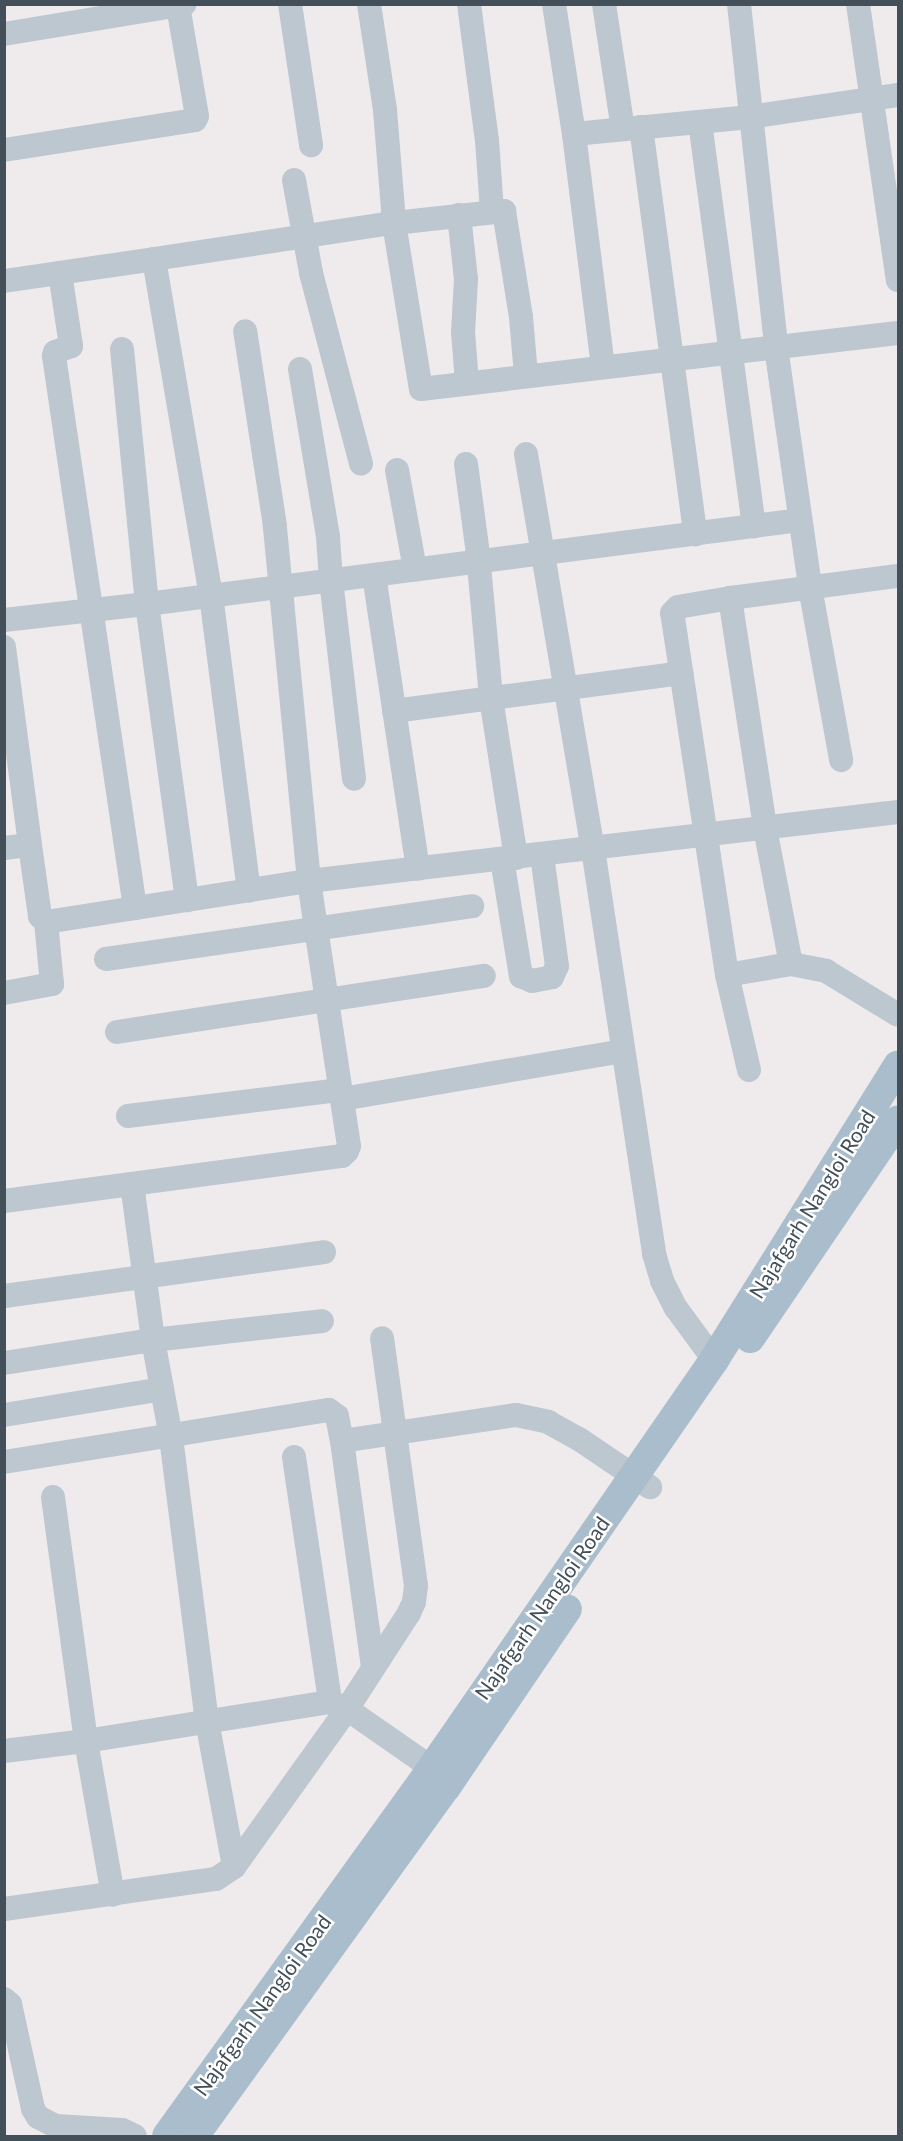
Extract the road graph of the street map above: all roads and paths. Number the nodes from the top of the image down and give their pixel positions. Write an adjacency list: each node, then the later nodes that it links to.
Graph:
1 (290, 4): 17 (street)
2 (369, 4): 22 (street)
3 (469, 4): 20 (street)
4 (554, 4): 16 (street)
5 (604, 4): 15 (street)
6 (739, 4): 13 (street)
7 (858, 4): 12 (street)
8 (181, 5): 9 (street); 18 (street)
9 (146, 8): 10 (street)
10 (4, 34)
11 (898, 95): 12 (street)
12 (872, 99): 13 (street); 26 (street)
13 (750, 117): 14 (street); 30 (street)
14 (700, 122): 15 (street); 32 (street)
15 (632, 128): 16 (street); 33 (street)
16 (574, 134): 34 (street)
17 (311, 145)
18 (4, 150)
19 (294, 180): 23 (street)
20 (492, 211): 21 (street); 36 (street)
21 (459, 215): 22 (street); 37 (street)
22 (394, 223): 23 (street); 37 (street)
23 (304, 237): 24 (street); 39 (street)
24 (154, 259): 25 (street); 53 (street)
25 (60, 273): 27 (street); 56 (street)
26 (898, 280)
27 (4, 281)
28 (245, 331): 51 (street)
29 (898, 333): 30 (street)
30 (776, 347): 32 (street); 42 (street)
31 (122, 349): 55 (street)
32 (729, 352): 33 (street); 43 (street)
33 (671, 358): 34 (street); 44 (street)
34 (603, 366): 36 (street)
35 (300, 369): 50 (street)
36 (526, 375): 37 (street)
37 (466, 383)
38 (526, 454): 45 (street)
39 (362, 464)
40 (466, 464): 46 (street)
41 (397, 470): 47 (street)
42 (800, 520): 43 (street); 52 (street)
43 (754, 526): 44 (street)
44 (695, 534): 45 (street)
45 (545, 553): 46 (street); 60 (street)
46 (478, 562): 47 (street); 61 (street)
47 (415, 569): 48 (street)
48 (374, 574): 50 (street); 62 (street)
49 (898, 576): 52 (street)
50 (331, 580): 51 (street); 64 (street)
51 (280, 587): 53 (street); 74 (street)
52 (810, 587): 54 (street); 63 (street)
53 (211, 595): 55 (street); 75 (street)
54 (730, 598): 59 (street); 66 (street)
55 (147, 604): 56 (street); 76 (street)
56 (91, 610): 57 (street); 78 (street)
57 (4, 620)
58 (4, 647): 68 (street)
59 (681, 673): 60 (street); 67 (street)
60 (567, 688): 61 (street); 70 (street)
61 (491, 698): 62 (street); 72 (street)
62 (394, 711): 73 (street)
63 (841, 760)
64 (354, 779)
65 (898, 812): 66 (street)
66 (765, 828): 67 (street); 82 (street)
67 (706, 836): 70 (street); 83 (street)
68 (30, 844): 69 (street); 79 (street)
69 (4, 848)
70 (593, 849): 71 (street); 89 (street)
71 (543, 855): 72 (street); 72 (street)
72 (509, 859): 73 (street)
73 (418, 869): 74 (street)
74 (309, 881): 75 (street); 80 (street)
75 (249, 891): 76 (street)
76 (187, 900): 78 (street)
77 (472, 906): 80 (street)
78 (135, 908): 79 (street)
79 (46, 922): 85 (street)
80 (317, 929): 81 (street); 86 (street)
81 (106, 959)
82 (791, 964): 83 (street); 87 (street)
83 (727, 975): 91 (street)
84 (484, 976): 86 (street)
85 (4, 993)
86 (326, 998): 88 (street); 92 (street)
87 (898, 1015)
88 (117, 1032)
89 (623, 1051): 92 (street); 103 (street)
90 (898, 1066): 103 (main road, Najafgarh Nangloi Road)
91 (749, 1070)
92 (341, 1094): 93 (street); 95 (street)
93 (128, 1116)
94 (898, 1120): 112 (main road, Najafgarh Nangloi Road)
95 (132, 1184): 96 (street); 98 (street)
96 (4, 1201)
97 (324, 1252): 98 (street)
98 (144, 1279): 99 (street); 102 (street)
99 (4, 1296)
100 (322, 1320): 102 (street)
101 (382, 1338): 107 (street)
102 (153, 1340): 104 (street); 105 (street)
103 (714, 1360): 112 (main road, Najafgarh Nangloi Road)
104 (4, 1363)
105 (162, 1389): 106 (street); 108 (street)
106 (4, 1415)
107 (394, 1433): 109 (street); 112 (street); 114 (street)
108 (171, 1437): 109 (street); 111 (street); 116 (street)
109 (342, 1441): 114 (street)
110 (294, 1457): 115 (street)
111 (4, 1462)
112 (642, 1481): 119 (main road, Najafgarh Nangloi Road); 126 (main road, Najafgarh Nangloi Road)
113 (53, 1497): 117 (street)
114 (373, 1666): 115 (street)
115 (338, 1706): 116 (street); 119 (street); 120 (street)
116 (207, 1721): 117 (street); 120 (street)
117 (86, 1742): 118 (street); 121 (street)
118 (4, 1751)
119 (432, 1768): 125 (main road, Najafgarh Nangloi Road)
120 (234, 1867): 121 (street)
121 (113, 1895): 122 (street)
122 (4, 1909)
123 (4, 1999): 124 (street)
124 (135, 2136)
125 (167, 2136)
126 (194, 2136)

